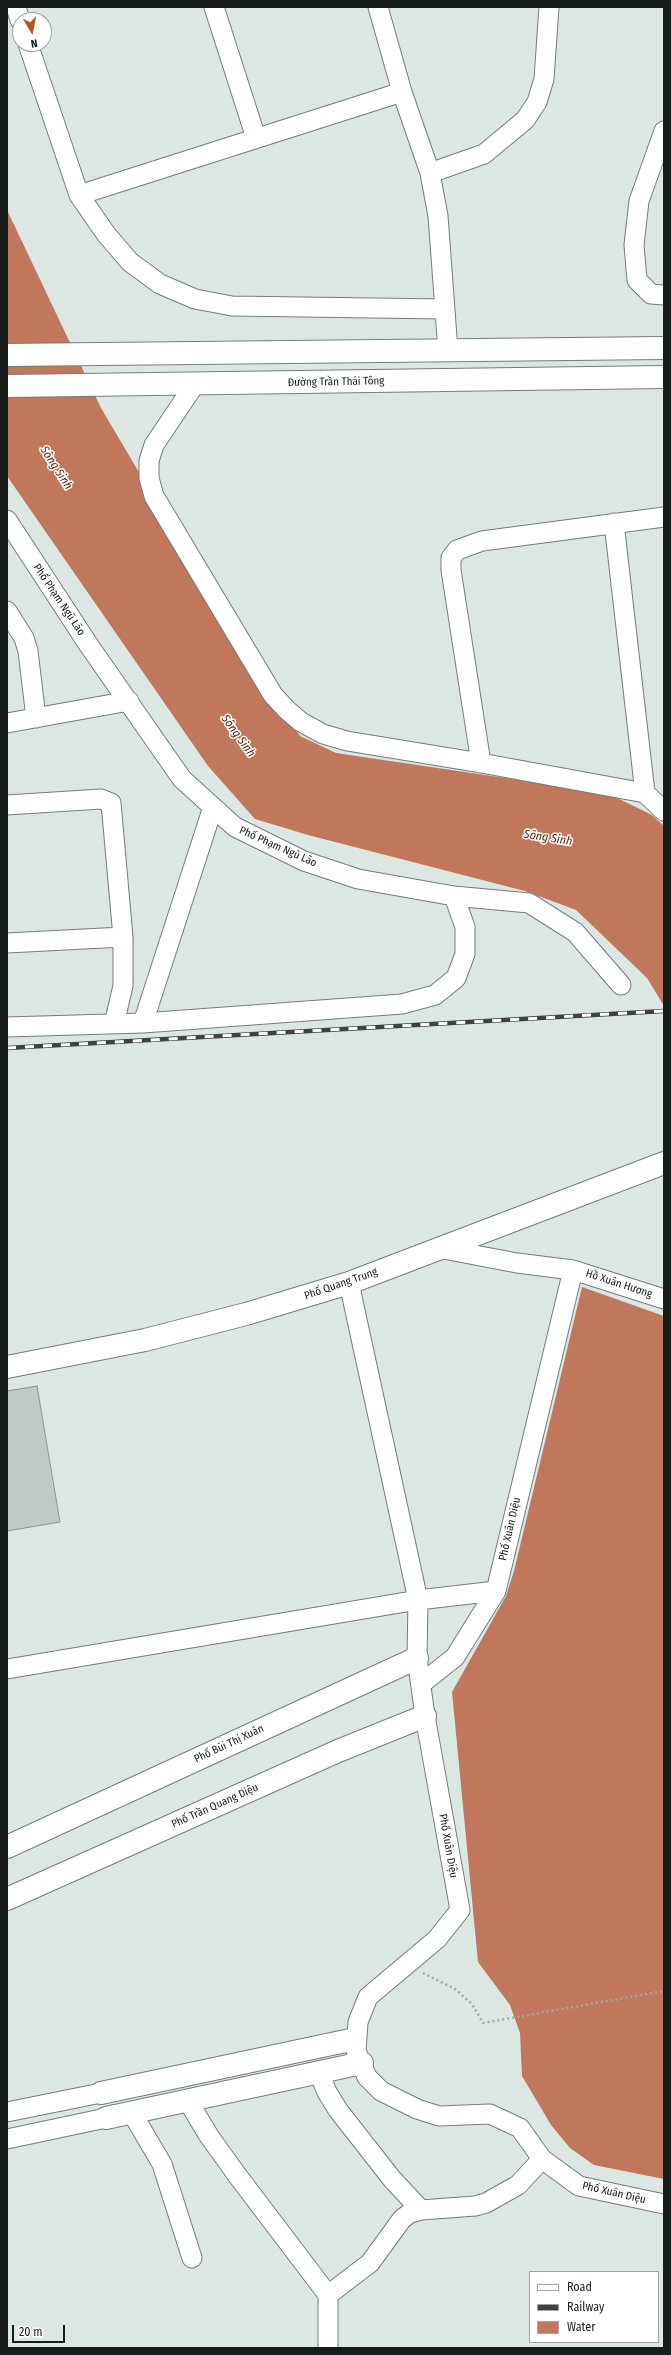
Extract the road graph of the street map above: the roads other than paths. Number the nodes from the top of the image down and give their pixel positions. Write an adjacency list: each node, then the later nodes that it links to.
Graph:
1 (214, 7): 7 (street)
2 (378, 7): 5 (street)
3 (549, 7): 8 (street)
4 (31, 52): 9 (street)
5 (402, 92): 7 (street); 8 (street)
6 (664, 131): 10 (street)
7 (256, 138): 9 (street)
8 (430, 173): 11 (street)
9 (79, 195): 11 (street)
10 (664, 294)
11 (444, 309): 13 (street)
12 (664, 348): 13 (main road)
13 (448, 351): 14 (main road)
14 (7, 355)
15 (664, 377): 16 (main road, Đường Trần Thái Tông)
16 (195, 384): 17 (main road, Đường Trần Thái Tông); 25 (street)
17 (7, 386)
18 (664, 517): 20 (street)
19 (7, 520): 22 (street, Phố Phạm Ngũ Lão)
20 (614, 523): 25 (street); 26 (street)
21 (7, 611): 23 (street)
22 (129, 702): 23 (street); 28 (street, Phố Phạm Ngũ Lão)
23 (36, 718): 24 (street)
24 (7, 723)
25 (481, 762): 26 (street)
26 (645, 793): 29 (street)
27 (7, 805): 31 (street)
28 (213, 807): 30 (street, Phố Phạm Ngũ Lão); 34 (street)
29 (664, 811)
30 (454, 896): 33 (street, Phố Phạm Ngũ Lão); 34 (street)
31 (123, 936): 32 (street); 35 (street)
32 (7, 943)
33 (621, 985)
34 (143, 1023): 35 (street)
35 (114, 1024): 36 (street)
36 (7, 1027)
37 (664, 1163): 38 (main road, Phố Quang Trung)
38 (438, 1248): 39 (street, Hồ Xuân Hương); 40 (main road, Phố Quang Trung)
39 (573, 1270): 41 (street, Hồ Xuân Hương); 43 (street, Phố Xuân Diệu)
40 (349, 1283): 42 (main road, Phố Quang Trung); 44 (street)
41 (662, 1298)
42 (8, 1366)
43 (496, 1591): 44 (street); 45 (street, Phố Xuân Diệu)
44 (418, 1600): 46 (street); 47 (street)
45 (455, 1657): 46 (street, Phố Bùi Thị Xuân); 48 (street, Phố Xuân Diệu)
46 (417, 1658): 48 (street); 50 (main road, Phố Bùi Thị Xuân)
47 (7, 1669)
48 (421, 1684): 49 (street, Phố Xuân Diệu)
49 (425, 1716): 51 (main road, Phố Trần Quang Diệu); 52 (street, Phố Xuân Diệu)
50 (7, 1846)
51 (7, 1899)
52 (355, 2039): 53 (street, Phố Xuân Diệu); 55 (main road)
53 (362, 2063): 54 (main road); 63 (street, Phố Xuân Diệu)
54 (319, 2072): 57 (main road); 65 (street)
55 (152, 2082): 56 (main road); 58 (main road)
56 (101, 2093): 59 (street)
57 (188, 2100): 58 (main road); 67 (street)
58 (160, 2107): 60 (main road)
59 (7, 2112)
60 (132, 2113): 61 (main road); 66 (street)
61 (106, 2118): 62 (street)
62 (7, 2139)
63 (542, 2159): 64 (street, Phố Xuân Diệu); 65 (street)
64 (664, 2204)
65 (421, 2210): 67 (street)
66 (192, 2258)
67 (328, 2295): 68 (street)
68 (328, 2348)

